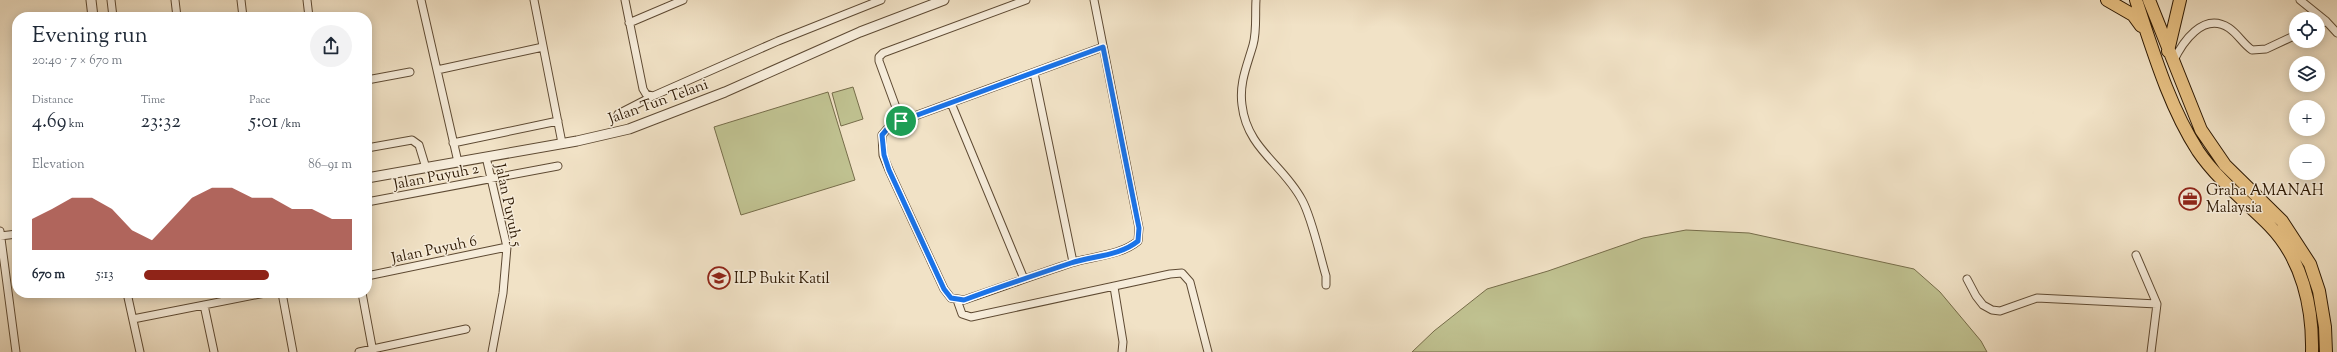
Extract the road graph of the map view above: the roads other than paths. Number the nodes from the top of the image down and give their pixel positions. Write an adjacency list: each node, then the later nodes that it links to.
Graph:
1 (91, 0): 20 (street)
2 (111, 0): 21 (street)
3 (175, 0): 22 (street)
4 (241, 0): 23 (street)
5 (307, 0): 24 (street)
6 (420, 0): 33 (street)
7 (534, 0): 30 (street)
8 (625, 0): 26 (street)
9 (683, 0): 26 (street)
10 (881, 0): 37 (street)
11 (944, 0): 43 (street, Jalan Tun Telani)
12 (1026, 0): 41 (street)
13 (1094, 0): 29 (street)
14 (1256, 0): 60 (street)
15 (2107, 0): 31 (main road)
16 (2136, 0): 31 (main road)
17 (2149, 0): 32 (main road)
18 (2180, 0): 32 (main road)
19 (2300, 0): 25 (street)
20 (92, 12)
21 (112, 12)
22 (176, 12)
23 (242, 12)
24 (308, 12)
25 (2326, 21): 27 (street)
26 (629, 23): 37 (street)
27 (2337, 33)
28 (2289, 38): 32 (street)
29 (1103, 47): 35 (street); 56 (street)
30 (543, 48): 33 (street); 40 (street)
31 (2154, 54): 81 (main road)
32 (2171, 57): 82 (main road)
33 (437, 70): 42 (street)
34 (410, 72): 36 (street)
35 (1034, 73): 38 (street); 56 (street)
36 (372, 79)
37 (652, 96): 39 (street)
38 (951, 103): 41 (street); 58 (street)
39 (618, 114)
40 (558, 121): 42 (street); 43 (street)
41 (901, 121): 66 (street)
42 (453, 143): 46 (street)
43 (562, 143): 45 (street, Jalan Tun Telani)
44 (372, 147): 48 (street)
45 (486, 157): 46 (street, Jalan Tun Telani); 50 (street, Jalan Puyuh 5)
46 (458, 162): 48 (street, Jalan Tun Telani)
47 (558, 166): 50 (street, Jalan Puyuh 2)
48 (426, 168): 49 (street, Jalan Tun Telani)
49 (372, 177)
50 (490, 179): 51 (street, Jalan Puyuh 2); 54 (street, Jalan Puyuh 5)
51 (372, 201)
52 (12, 234): 53 (street)
53 (0, 235): 72 (street)
54 (507, 247): 57 (street, Jalan Puyuh 6); 77 (street, Jalan Puyuh 5)
55 (2136, 255): 67 (street)
56 (1073, 262): 58 (street)
57 (372, 275)
58 (1024, 279): 66 (street)
59 (1967, 279): 67 (street)
60 (1326, 285)
61 (1114, 287): 66 (street); 78 (street); 79 (street)
62 (128, 298): 69 (street)
63 (240, 298): 68 (street)
64 (283, 298): 75 (street)
65 (363, 298): 71 (street)
66 (956, 300)
67 (2157, 304): 80 (street)
68 (204, 305): 69 (street); 74 (street)
69 (133, 320): 73 (street)
70 (466, 329): 71 (street)
71 (373, 350): 76 (street)
72 (16, 352)
73 (140, 352)
74 (214, 352)
75 (293, 352)
76 (359, 352)
77 (492, 352)
78 (1122, 352)
79 (1208, 352)
80 (2151, 352)
81 (2312, 352)
82 (2326, 352)

